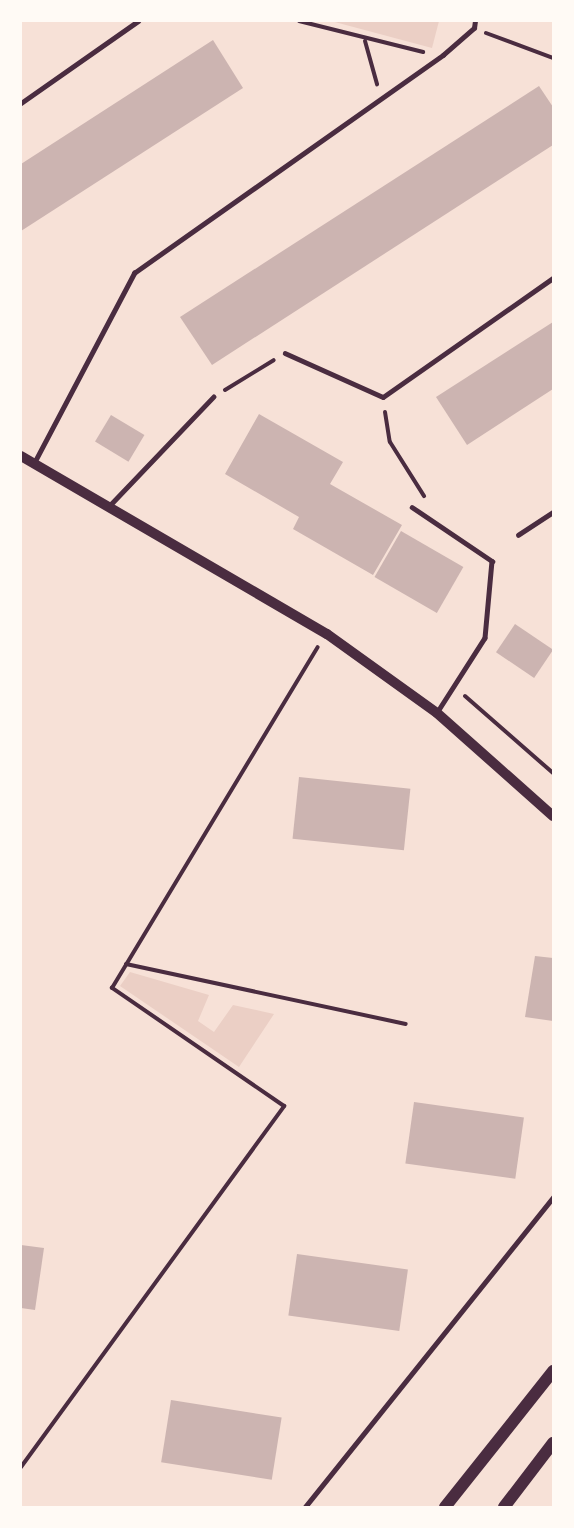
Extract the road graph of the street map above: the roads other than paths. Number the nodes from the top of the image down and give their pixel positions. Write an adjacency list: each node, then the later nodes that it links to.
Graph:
1 (138, 21): 3 (lane)
2 (475, 21): 8 (lane)
3 (21, 104)
4 (553, 278): 5 (lane)
5 (285, 353)
6 (213, 398): 9 (lane)
7 (21, 456): 8 (street)
8 (34, 463): 9 (street)
9 (109, 506): 13 (street)
10 (412, 507): 13 (lane)
11 (553, 512): 12 (lane)
12 (518, 535)
13 (437, 713): 14 (street)
14 (553, 816)
15 (553, 1197): 18 (lane)
16 (553, 1371): 19 (main road)
17 (553, 1443): 20 (main road)
18 (305, 1507)
19 (446, 1507)
20 (504, 1507)

